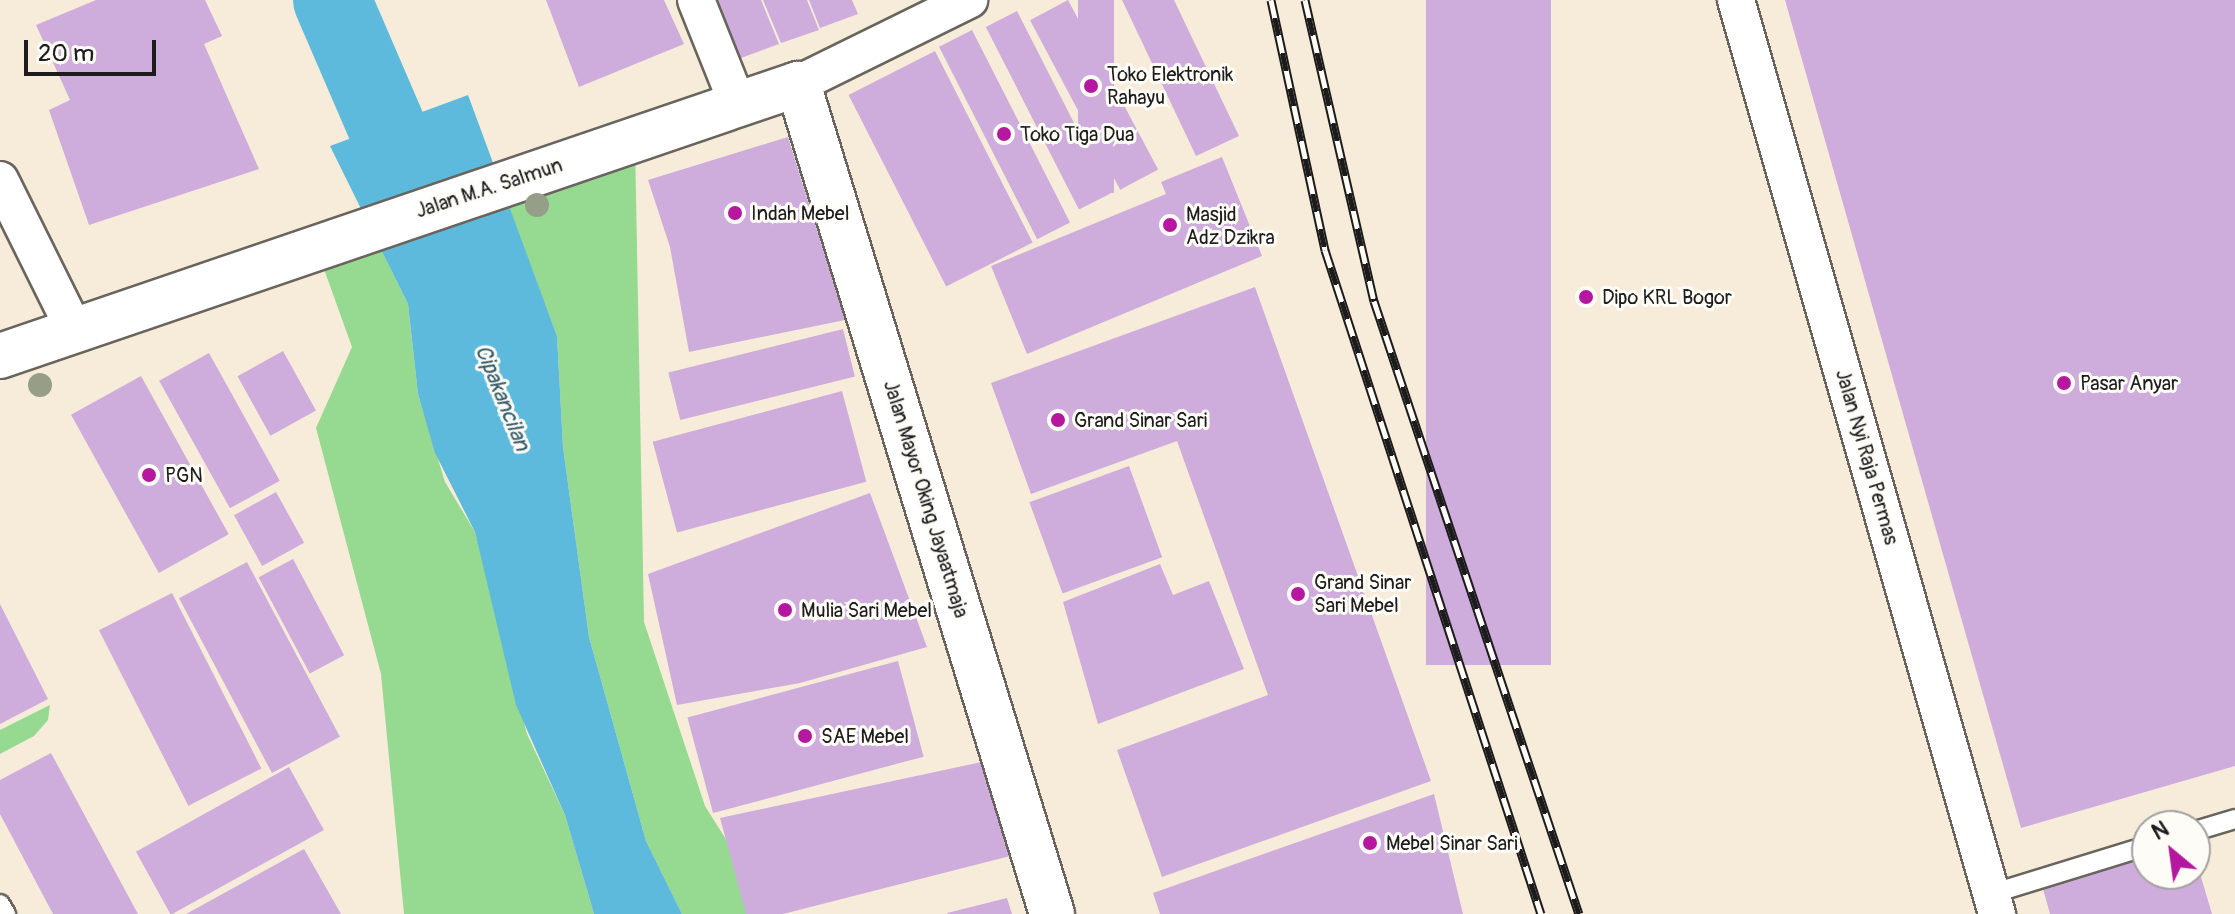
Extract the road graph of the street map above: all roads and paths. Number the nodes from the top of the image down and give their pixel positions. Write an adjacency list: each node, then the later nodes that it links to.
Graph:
1 (696, 0): 5 (street)
2 (969, 0): 4 (street, Jalan M.A. Salmun)
3 (1736, 0): 13 (street, Jalan Nyi Raja Permas)
4 (798, 84): 5 (street, Jalan M.A. Salmun); 15 (street, Jalan Mayor Oking Jayaatmaja)
5 (738, 105): 7 (street, Jalan M.A. Salmun)
6 (0, 180): 7 (street)
7 (73, 327): 8 (street, Jalan M.A. Salmun)
8 (0, 356)
9 (2235, 819): 10 (lane)
10 (2211, 826)
11 (2131, 852): 13 (lane)
12 (0, 904): 14 (lane)
13 (1994, 904)
14 (6, 914)
15 (1052, 914)

